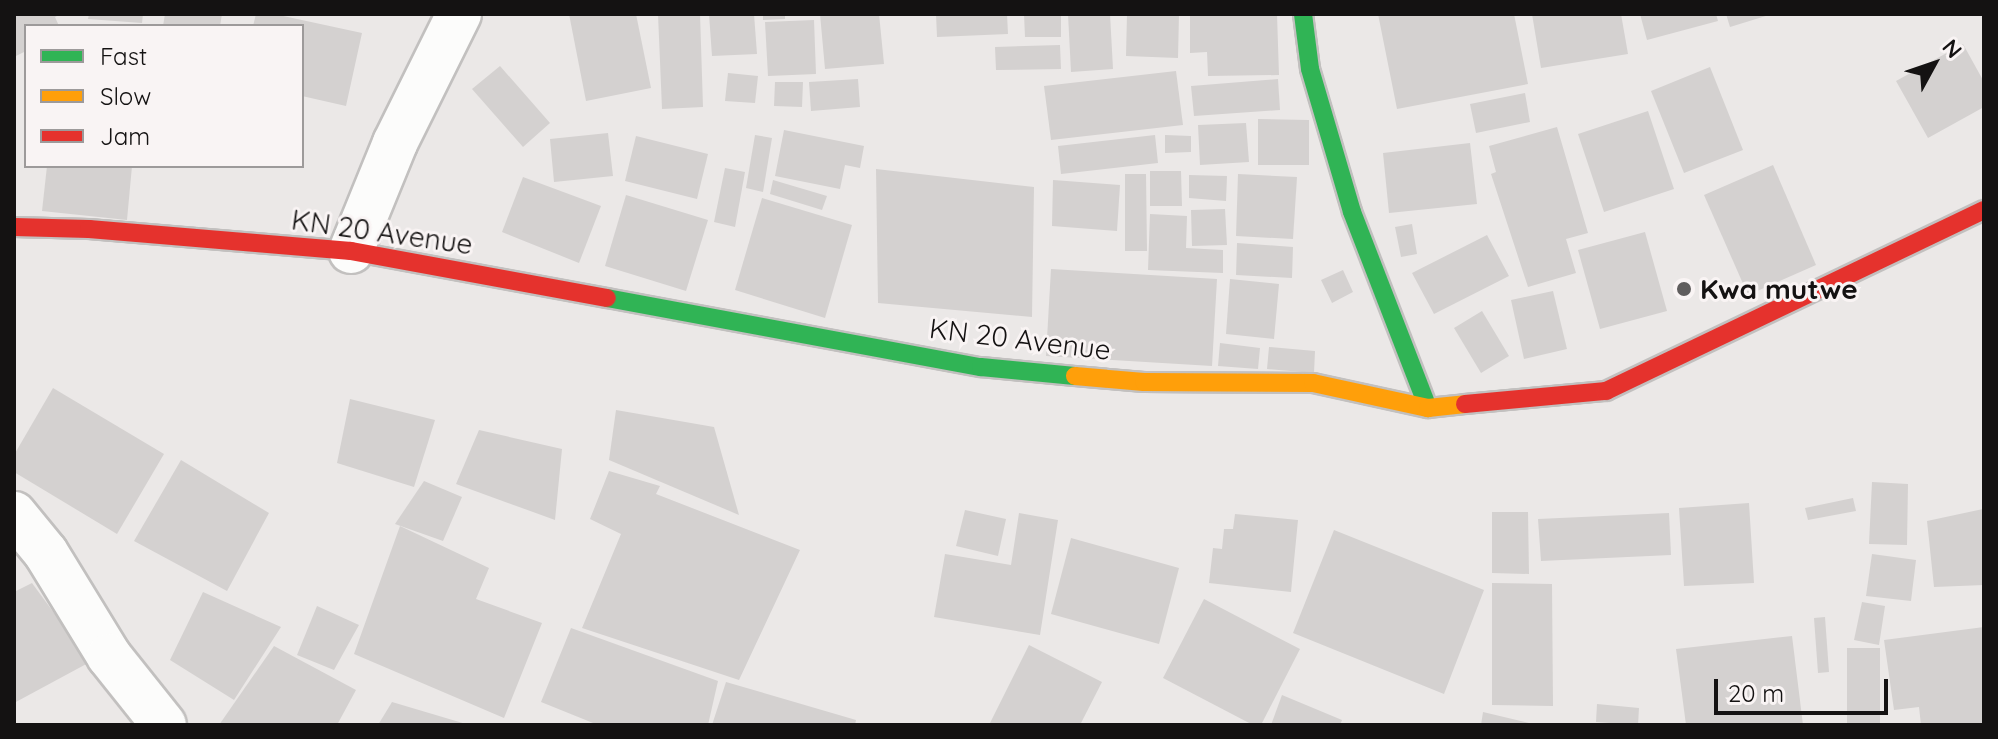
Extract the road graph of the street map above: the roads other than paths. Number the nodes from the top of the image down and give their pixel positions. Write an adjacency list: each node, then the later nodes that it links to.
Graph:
1 (459, 14): 5 (street)
2 (1303, 14): 6 (main road)
3 (1984, 210): 6 (main road, KN 20 Avenue)
4 (14, 227): 5 (main road, KN 20 Avenue)
5 (351, 251): 6 (main road, KN 20 Avenue)
6 (1428, 408)
7 (14, 514): 8 (street)
8 (164, 725)

